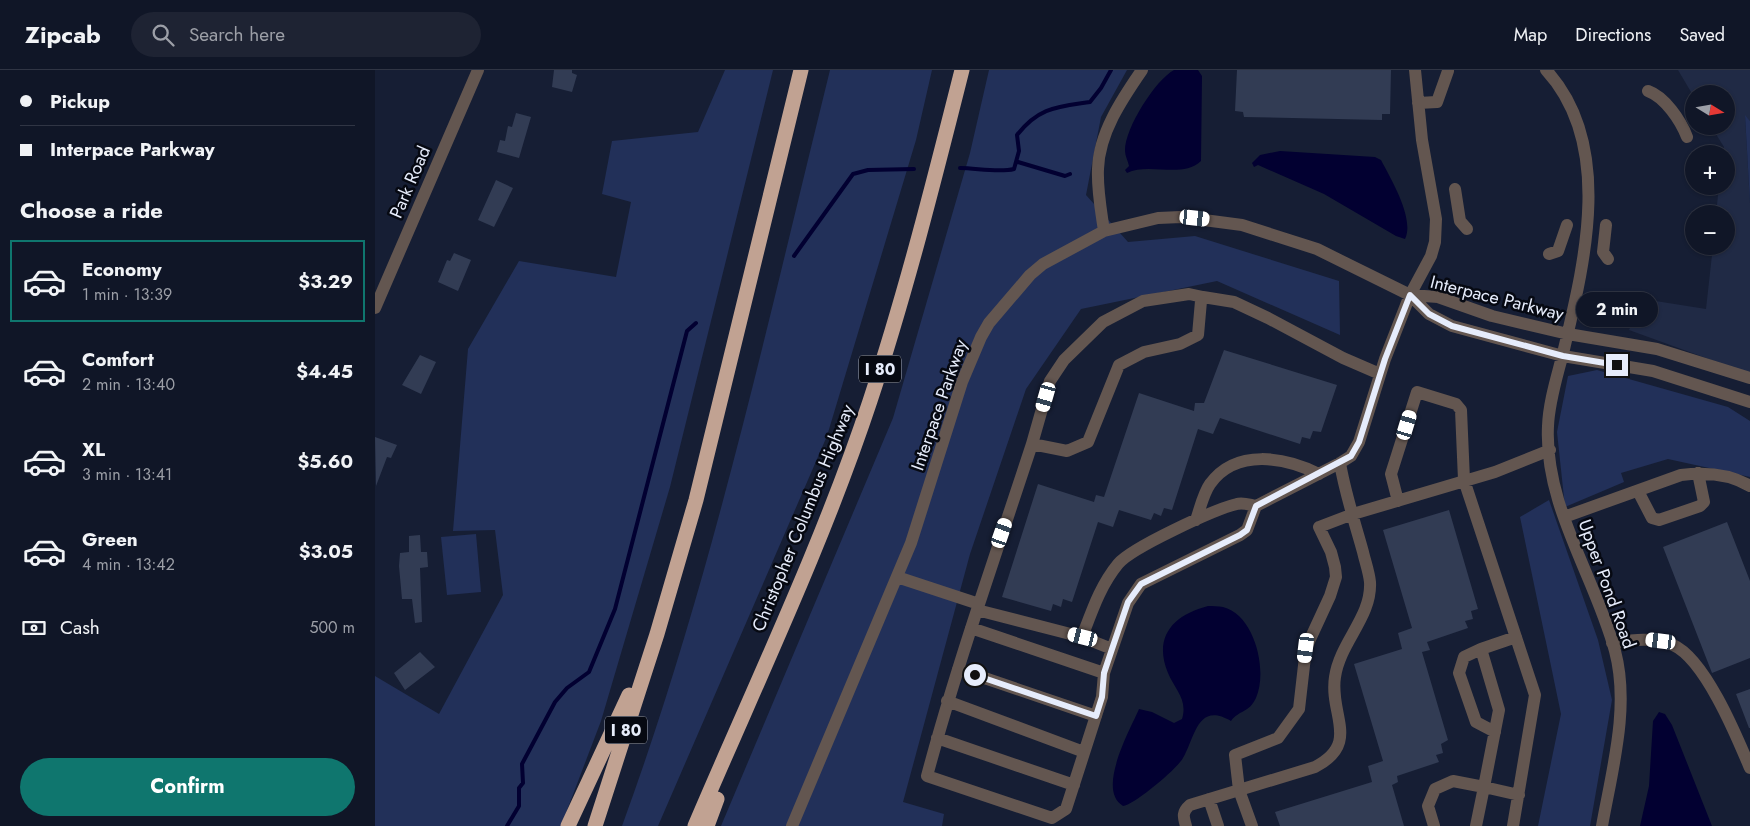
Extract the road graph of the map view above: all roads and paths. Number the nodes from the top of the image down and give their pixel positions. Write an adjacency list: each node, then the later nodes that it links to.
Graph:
1 (478, 70): 20 (street, Park Road)
2 (801, 70): 42 (highway, I 80)
3 (961, 70): 48 (highway, Christopher Columbus Highway / I 80)
4 (1142, 70): 15 (street)
5 (1415, 70): 9 (street)
6 (1546, 70): 21 (street, Upper Pond Road)
7 (1448, 71): 9 (street)
8 (1648, 91): 10 (street)
9 (1418, 103): 18 (street)
10 (1687, 137)
11 (1455, 189): 14 (street)
12 (1567, 225): 16 (street)
13 (1605, 225): 17 (street)
14 (1467, 229)
15 (1105, 231): 18 (street, Interpace Parkway); 39 (street, Interpace Parkway)
16 (1549, 254)
17 (1608, 259)
18 (1410, 295): 21 (street, Interpace Parkway); 22 (street, Interpace Parkway); 23 (street)
19 (1203, 297): 23 (street); 26 (street); 26 (street)
20 (375, 308)
21 (1568, 334): 22 (street, Upper Pond Road); 24 (street, Interpace Parkway)
22 (1563, 356): 25 (street, Interpace Parkway); 27 (street, Upper Pond Road)
23 (1381, 374): 28 (street)
24 (1750, 378)
25 (1750, 402)
26 (1032, 444): 40 (street)
27 (1549, 450): 31 (street); 37 (street, Upper Pond Road)
28 (1340, 464): 30 (street); 36 (street)
29 (1698, 473): 32 (street); 33 (street); 33 (street)
30 (1319, 474): 35 (street); 38 (street)
31 (1465, 480): 34 (street); 34 (street); 44 (street)
32 (1750, 486)
33 (1638, 491): 37 (street)
34 (1398, 501): 36 (street)
35 (1256, 506): 38 (street); 46 (street)
36 (1353, 514): 59 (street); 59 (street)
37 (1564, 517): 45 (street, Upper Pond Road)
38 (1196, 520): 43 (street)
39 (897, 577): 40 (street); 66 (street, Interpace Parkway)
40 (978, 607): 41 (street); 43 (street)
41 (971, 628): 49 (street); 50 (street)
42 (657, 634): 62 (highway); 63 (highway, I 80)
43 (1083, 637): 46 (street)
44 (1516, 637): 47 (street); 60 (street)
45 (1612, 643): 56 (street); 73 (street, Upper Pond Road)
46 (1112, 649): 50 (street)
47 (1481, 649): 53 (street); 53 (street)
48 (767, 657): 64 (highway, Christopher Columbus Highway / I 80); 65 (highway)
49 (958, 669): 51 (street); 52 (street)
50 (1104, 673): 52 (street)
51 (947, 702): 54 (street); 55 (street)
52 (1096, 716): 55 (street)
53 (1495, 732): 58 (street)
54 (937, 738): 57 (street); 57 (street)
55 (1084, 752): 57 (street)
56 (1750, 768)
57 (1074, 785)
58 (1484, 787): 60 (street); 70 (street); 71 (street)
59 (1239, 790): 61 (street); 69 (street)
60 (1519, 795): 72 (street)
61 (1209, 799): 67 (street); 68 (street)
62 (568, 826)
63 (595, 826)
64 (695, 826)
65 (707, 826)
66 (792, 826)
67 (1186, 826)
68 (1218, 826)
69 (1251, 826)
70 (1434, 826)
71 (1476, 826)
72 (1513, 826)
73 (1602, 826)

